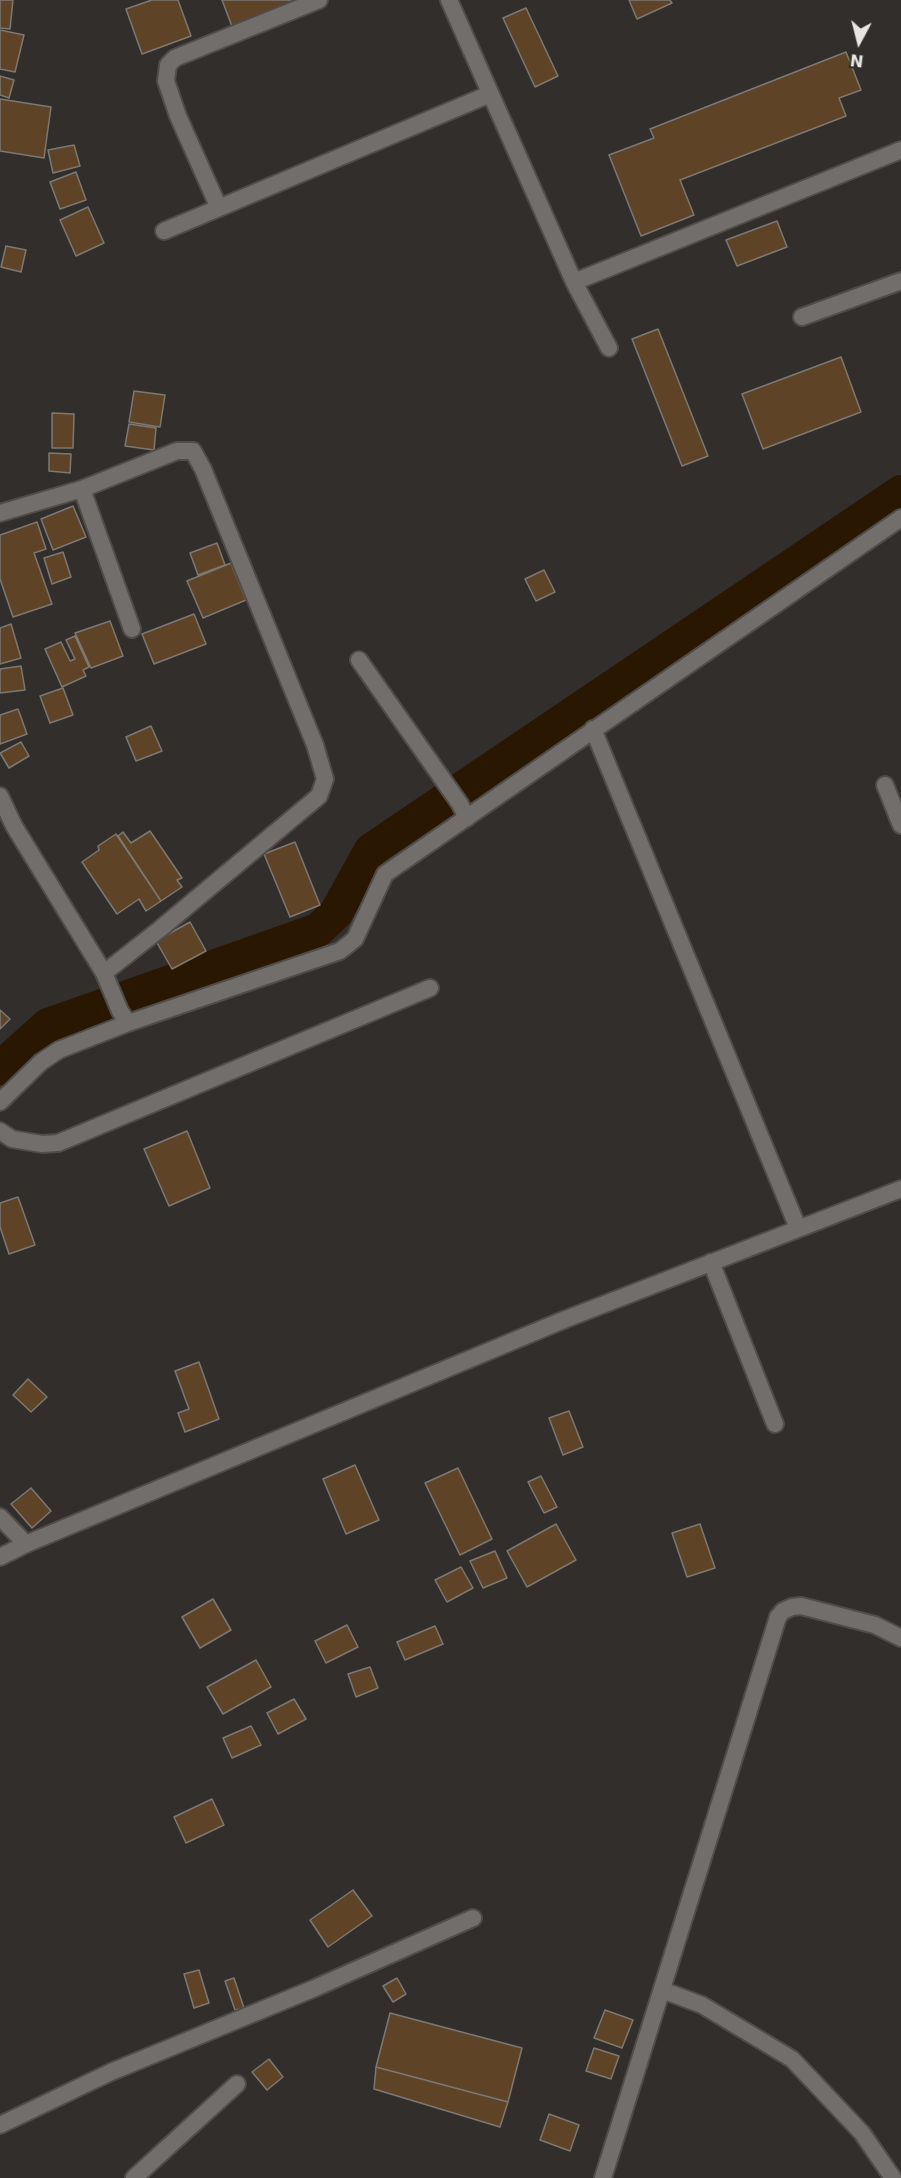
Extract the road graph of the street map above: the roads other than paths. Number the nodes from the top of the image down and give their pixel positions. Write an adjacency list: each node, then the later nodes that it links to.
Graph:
1 (319, 0): 5 (street)
2 (449, 0): 3 (street)
3 (490, 94): 5 (street); 8 (street)
4 (901, 150): 8 (street)
5 (219, 208): 6 (street)
6 (164, 231)
7 (901, 281): 9 (street)
8 (574, 282): 10 (street)
9 (802, 317)
10 (609, 348)
11 (82, 489): 12 (street); 14 (street); 21 (street)
12 (0, 513)
13 (901, 518): 16 (street)
14 (132, 629)
15 (359, 660): 19 (street)
16 (593, 729): 19 (street); 27 (street)
17 (885, 785): 20 (street)
18 (0, 796): 21 (street)
19 (464, 811): 23 (street)
20 (901, 825)
21 (107, 980): 23 (street)
22 (430, 988): 25 (street)
23 (124, 1017): 24 (street)
24 (0, 1102)
25 (0, 1131)
26 (901, 1189): 27 (street)
27 (798, 1228): 28 (street)
28 (711, 1262): 29 (street); 31 (street)
29 (775, 1424)
30 (0, 1517): 31 (street)
31 (26, 1544): 32 (street)
32 (0, 1557)
33 (901, 1638): 35 (street)
34 (473, 1918): 37 (street)
35 (662, 1990): 39 (street); 40 (street)
36 (237, 2084): 38 (street)
37 (0, 2125)
38 (134, 2178)
39 (603, 2178)
40 (893, 2178)

